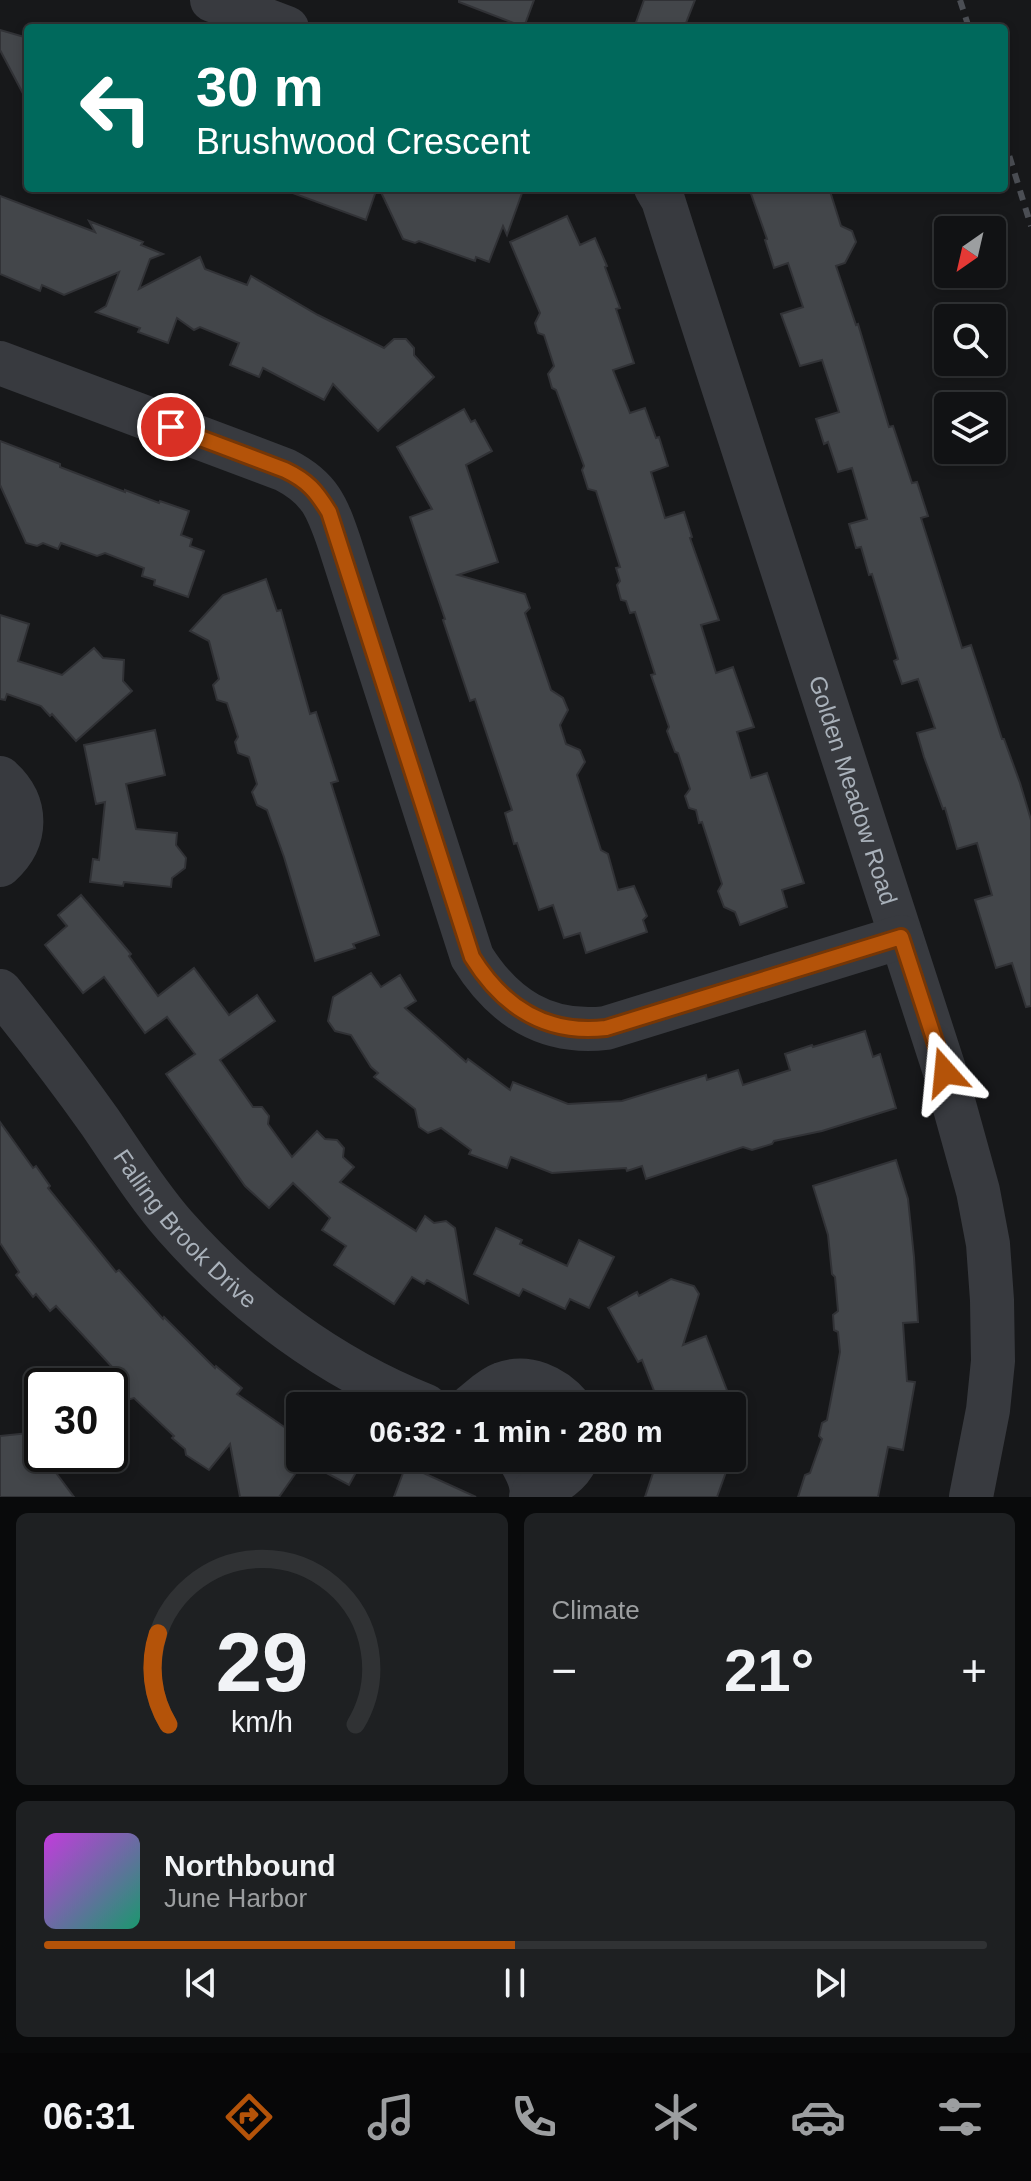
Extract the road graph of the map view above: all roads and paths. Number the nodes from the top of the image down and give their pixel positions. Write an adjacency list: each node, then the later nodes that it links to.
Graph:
1 (212, 0): 2 (street)
2 (276, 24)
3 (658, 192): 7 (street, Golden Meadow Road)
4 (0, 363): 7 (street)
5 (0, 778): 6 (street)
6 (0, 865)
7 (901, 937): 14 (street, Golden Meadow Road)
8 (0, 991): 9 (street, Falling Brook Drive)
9 (391, 1392)
10 (491, 1392): 11 (street)
11 (555, 1392)
12 (568, 1472): 13 (street)
13 (528, 1483)
14 (971, 1497)

